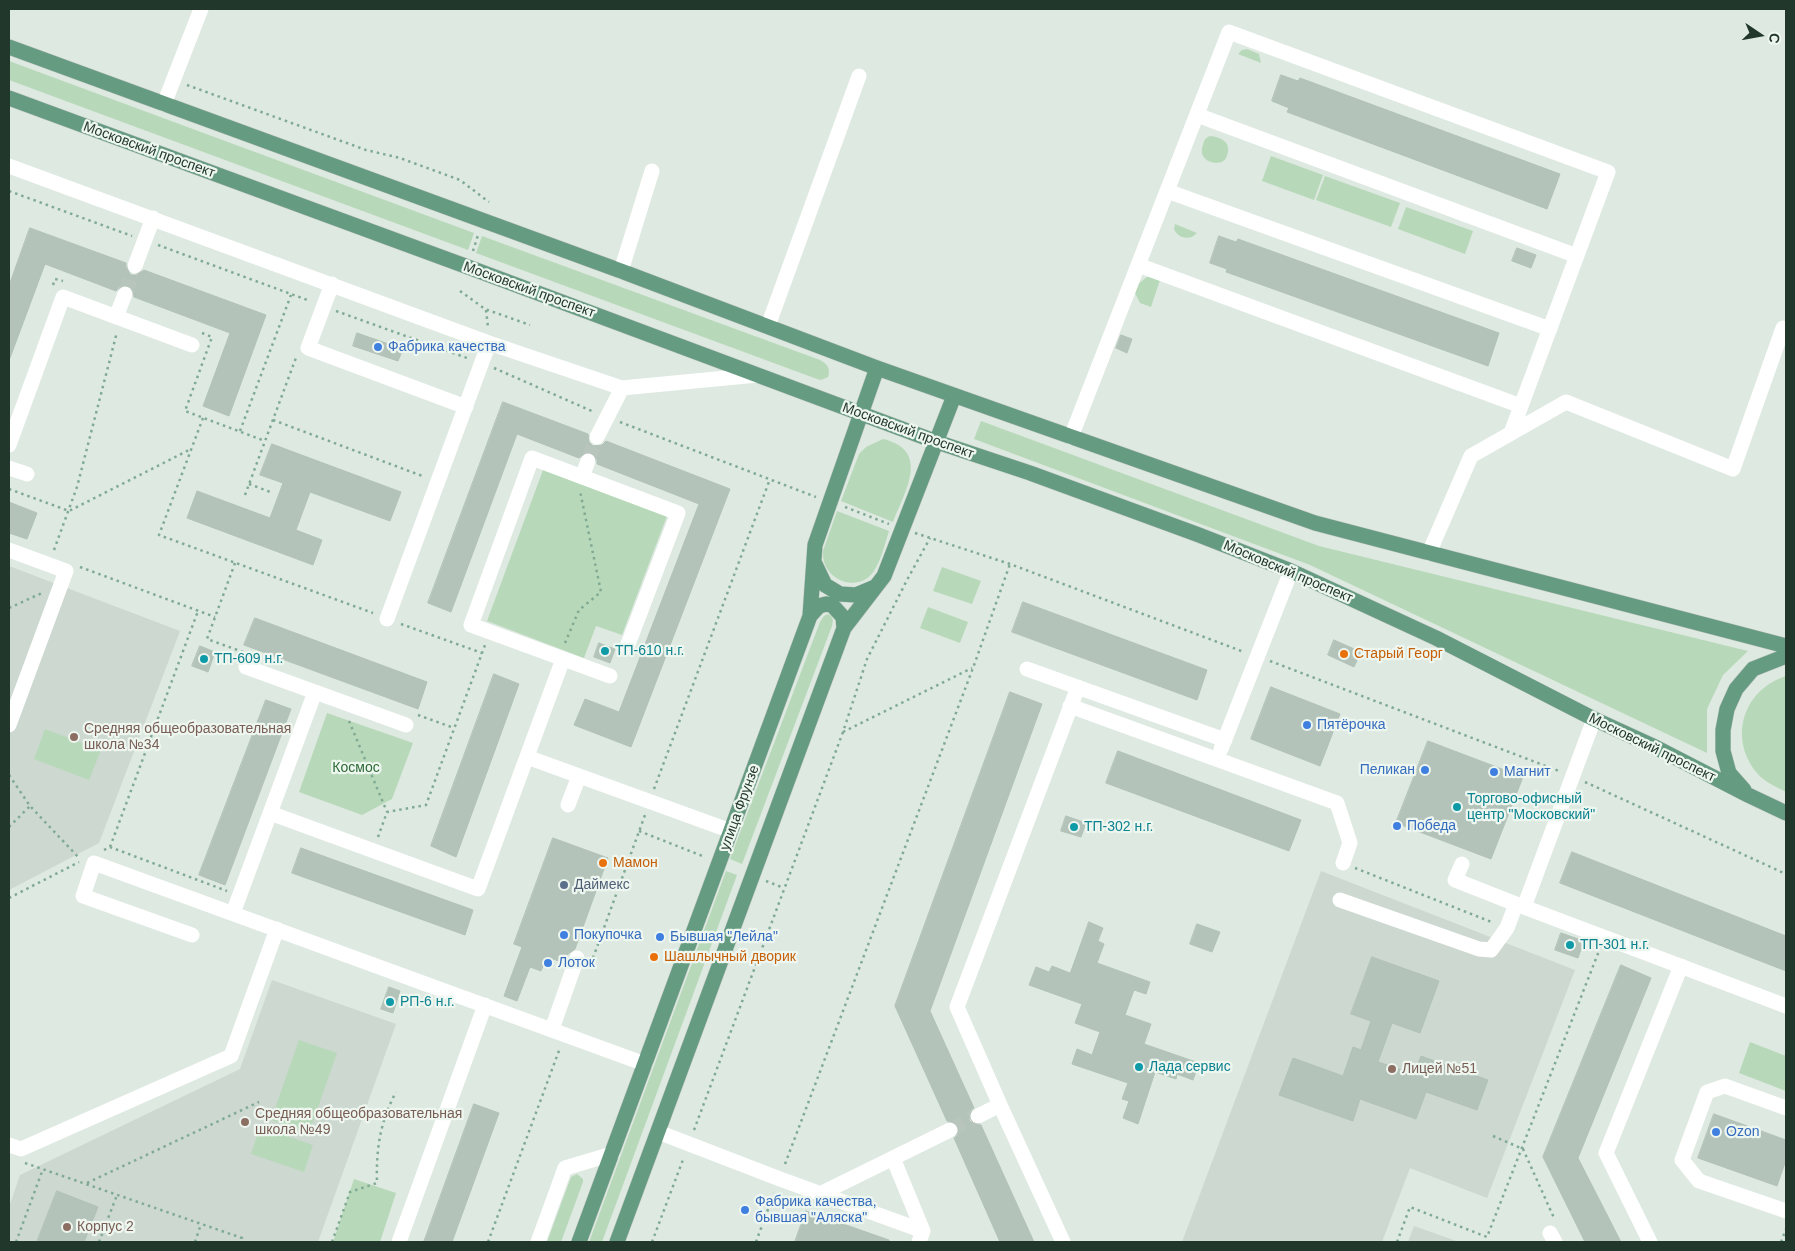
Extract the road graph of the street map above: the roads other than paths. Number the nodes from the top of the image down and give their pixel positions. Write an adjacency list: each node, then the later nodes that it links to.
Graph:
1 (201, 9): 5 (street)
2 (9, 47): 5 (main road)
3 (859, 76): 18 (street)
4 (9, 98): 24 (main road, Московский проспект)
5 (164, 104): 14 (main road)
6 (1197, 115): 9 (street); 11 (street); 11 (street)
7 (9, 168): 10 (street)
8 (652, 171): 14 (street)
9 (1167, 192): 12 (street); 20 (street)
10 (152, 218): 13 (street); 15 (street)
11 (1577, 256): 20 (street)
12 (1138, 265): 27 (street); 32 (street)
13 (134, 266)
14 (621, 271): 18 (main road)
15 (332, 284): 21 (street); 28 (street)
16 (125, 294): 17 (street)
17 (118, 318): 22 (street); 34 (street)
18 (768, 326): 23 (main road)
19 (1783, 328): 30 (street)
20 (1550, 329): 27 (street)
21 (489, 343): 25 (street); 28 (street)
22 (192, 345)
23 (877, 368): 26 (main road); 29 (main road, улица Фрунзе)
24 (757, 375): 25 (street); 29 (main road, Московский проспект)
25 (622, 388): 31 (street)
26 (954, 396): 32 (main road); 33 (main road)
27 (1521, 406): 30 (street)
28 (466, 407): 45 (street)
29 (860, 414): 33 (main road, Московский проспект); 41 (main road, улица Фрунзе)
30 (1511, 433): 40 (street)
31 (597, 437)
32 (1071, 437): 40 (main road)
33 (937, 442): 42 (main road, Московский проспект); 43 (main road)
34 (9, 444)
35 (588, 461): 38 (street)
36 (9, 468): 37 (street)
37 (27, 474)
38 (582, 477): 48 (street); 50 (street)
39 (9, 550): 58 (street)
40 (1429, 554): 47 (main road)
41 (814, 563): 43 (main road); 44 (main road, улица Фрунзе)
42 (1291, 571): 57 (main road, Московский проспект); 60 (street)
43 (876, 586): 46 (main road)
44 (810, 616): 46 (main road); 68 (main road, улица Фрунзе)
45 (387, 619)
46 (844, 628): 86 (main road)
47 (1786, 646)
48 (627, 647)
49 (1786, 656): 64 (main road)
50 (561, 658): 53 (street); 61 (street)
51 (246, 667): 55 (street)
52 (1027, 669): 54 (street)
53 (610, 676)
54 (1078, 687): 56 (street); 60 (street)
55 (314, 692): 59 (street); 66 (street)
56 (1070, 706): 62 (street); 82 (street)
57 (1594, 719): 64 (main road, Московский проспект); 72 (street)
58 (9, 725)
59 (406, 725)
60 (1225, 740): 62 (street)
61 (527, 757): 63 (street); 66 (street)
62 (1217, 759): 69 (street)
63 (578, 776): 65 (street); 68 (street)
64 (1748, 796): 67 (main road, Московский проспект)
65 (568, 805)
66 (270, 813): 73 (street)
67 (1786, 813)
68 (731, 831): 81 (main road, улица Фрунзе)
69 (1343, 863)
70 (1462, 864): 72 (street)
71 (1340, 900): 72 (street)
72 (1520, 905): 77 (street)
73 (232, 913): 74 (street); 75 (street)
74 (278, 930): 78 (street); 87 (street)
75 (192, 935)
76 (584, 959): 80 (street)
77 (1681, 966): 79 (street); 98 (street)
78 (485, 1005): 80 (street); 93 (street)
79 (1786, 1006)
80 (559, 1031): 81 (street)
81 (645, 1064): 88 (main road, улица Фрунзе)
82 (1000, 1106): 84 (street); 97 (street)
83 (1786, 1108): 91 (street)
84 (978, 1116)
85 (950, 1130): 89 (street)
86 (658, 1132): 90 (street); 96 (main road)
87 (9, 1145)
88 (612, 1154): 94 (street); 95 (main road, улица Фрунзе)
89 (893, 1158): 90 (street); 92 (street)
90 (820, 1194): 92 (street)
91 (1786, 1211)
92 (921, 1237)
93 (399, 1242)
94 (538, 1242)
95 (580, 1242)
96 (617, 1242)
97 (1063, 1242)
98 (1650, 1242)

